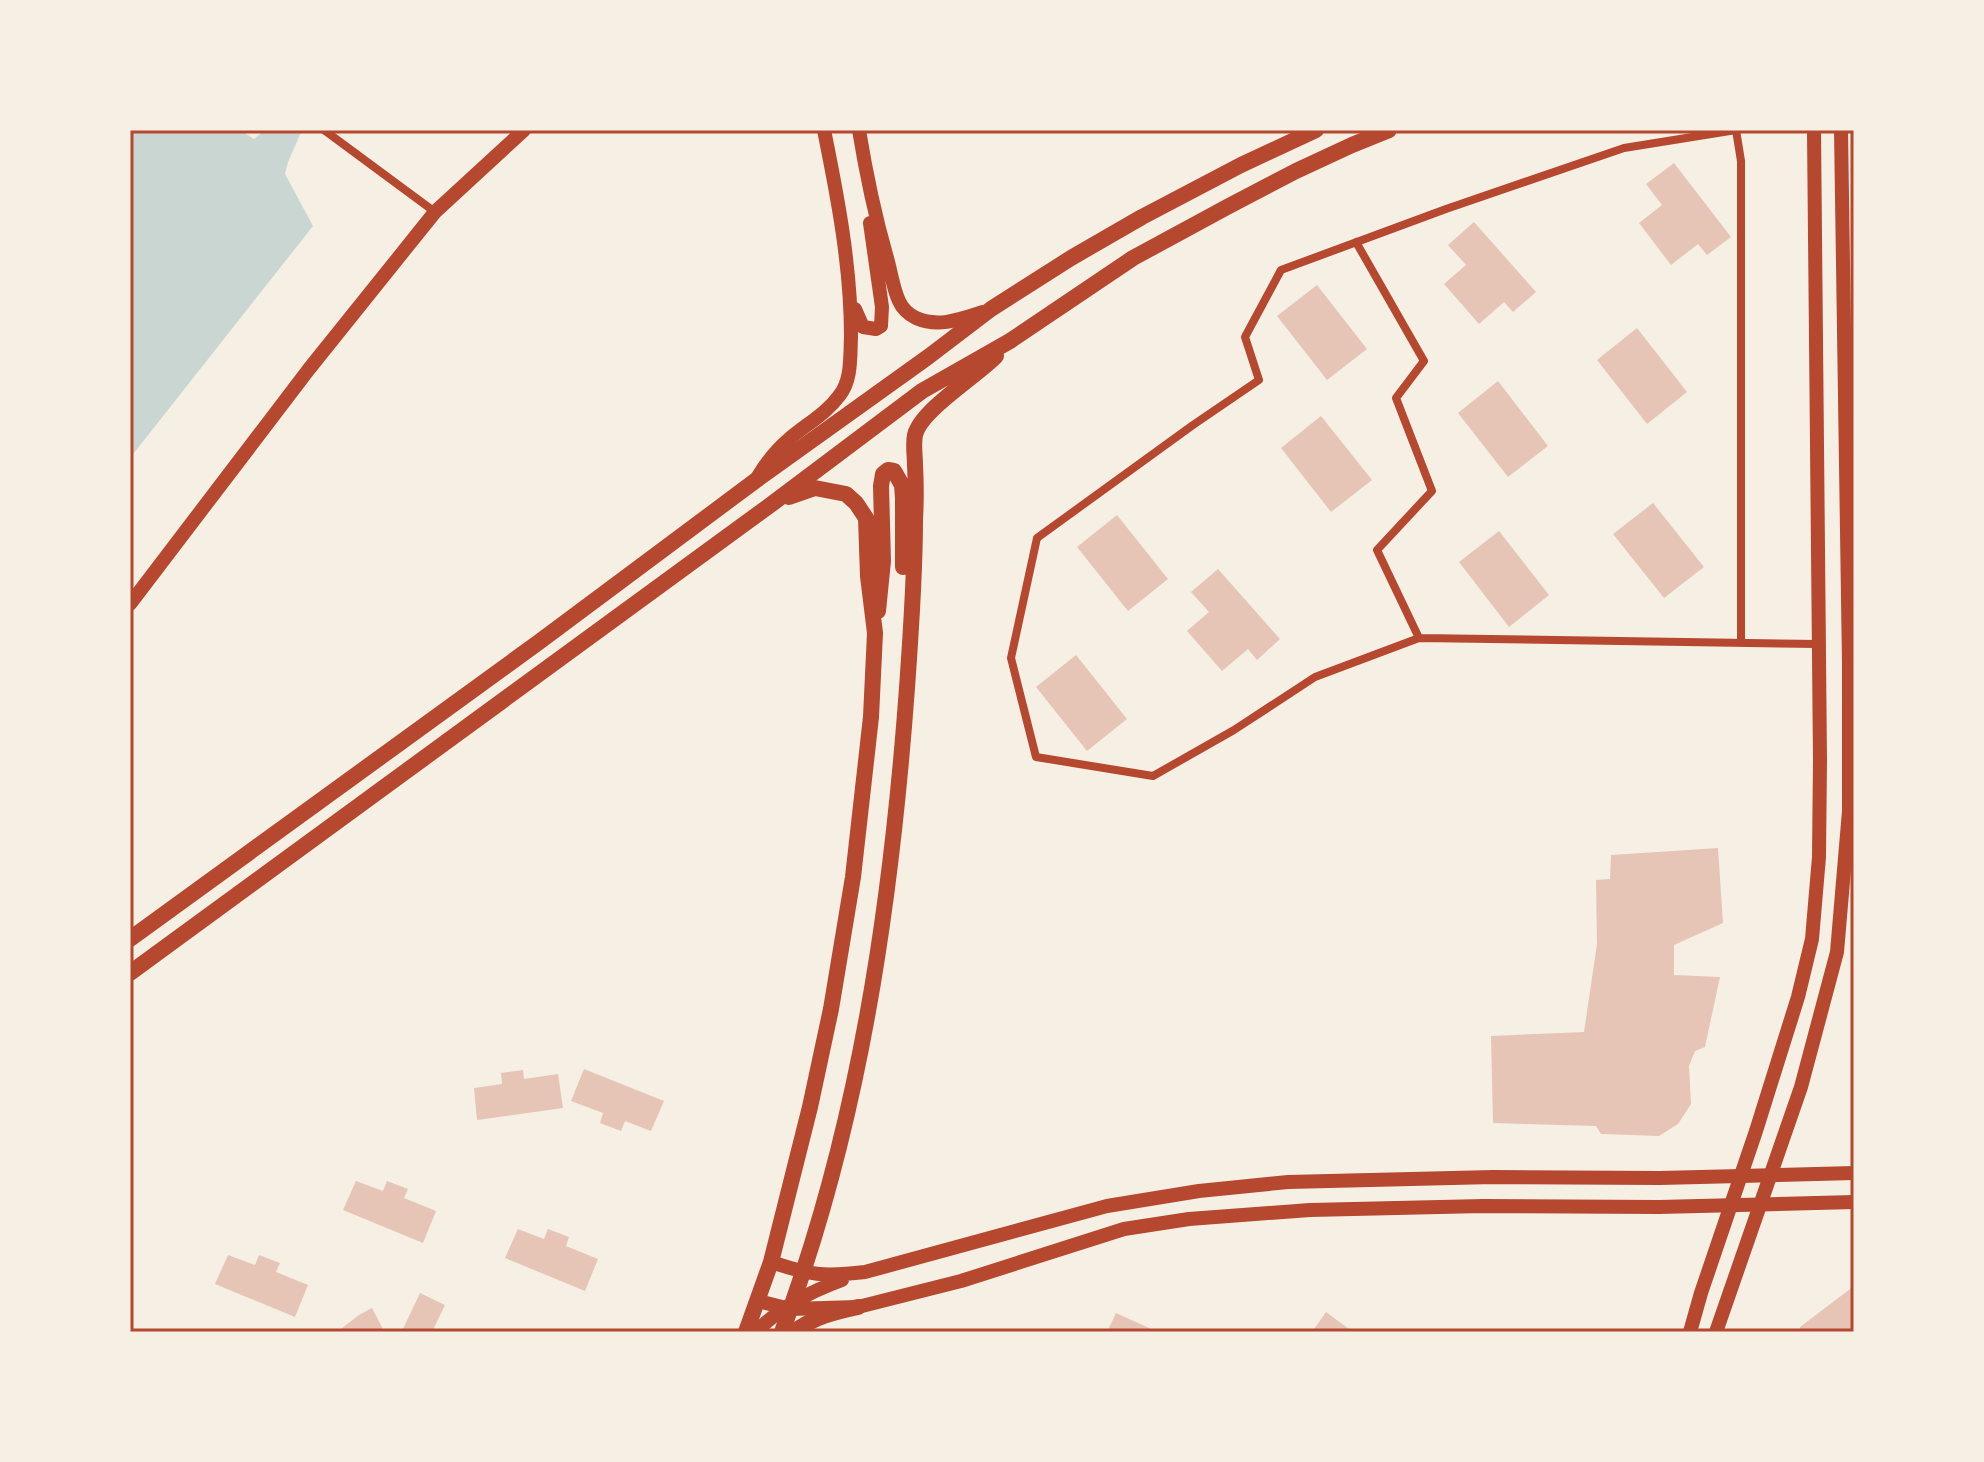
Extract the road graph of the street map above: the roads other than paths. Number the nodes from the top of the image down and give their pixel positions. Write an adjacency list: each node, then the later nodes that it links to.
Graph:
1 (324, 130): 10 (street)
2 (524, 130): 10 (street)
3 (824, 130): 12 (street)
4 (859, 130): 9 (street)
5 (1316, 130): 13 (main road)
6 (1389, 130): 14 (main road)
7 (1814, 130): 23 (street)
8 (1841, 130): 18 (street)
9 (865, 169): 12 (street); 13 (street)
10 (435, 212): 17 (street)
11 (1356, 242): 21 (street); 21 (street); 22 (street)
12 (851, 297): 15 (street)
13 (991, 309): 15 (main road)
14 (1010, 341): 16 (main road); 19 (main road)
15 (755, 481): 24 (main road)
16 (773, 503): 20 (main road); 25 (main road)
17 (130, 604)
18 (1851, 625): 27 (street)
19 (912, 628): 20 (main road); 34 (main road)
20 (875, 633): 32 (main road)
21 (1419, 638): 22 (street)
22 (1741, 643): 23 (street)
23 (1819, 644): 28 (street)
24 (130, 939)
25 (130, 973)
26 (1854, 1173): 27 (street)
27 (1770, 1175): 28 (street); 30 (street)
28 (1741, 1176): 31 (street); 33 (street)
29 (1854, 1202): 30 (street)
30 (1760, 1205): 31 (street); 43 (street)
31 (1731, 1206): 37 (street); 42 (street)
32 (771, 1262): 34 (street); 35 (main road)
33 (865, 1272): 34 (street); 36 (street)
34 (803, 1273): 36 (main road)
35 (758, 1301): 36 (street); 38 (main road)
36 (789, 1306): 37 (street); 39 (street); 40 (main road)
37 (858, 1307): 41 (main road)
38 (746, 1332)
39 (756, 1332)
40 (782, 1332)
41 (794, 1332)
42 (1690, 1332)
43 (1716, 1332)

